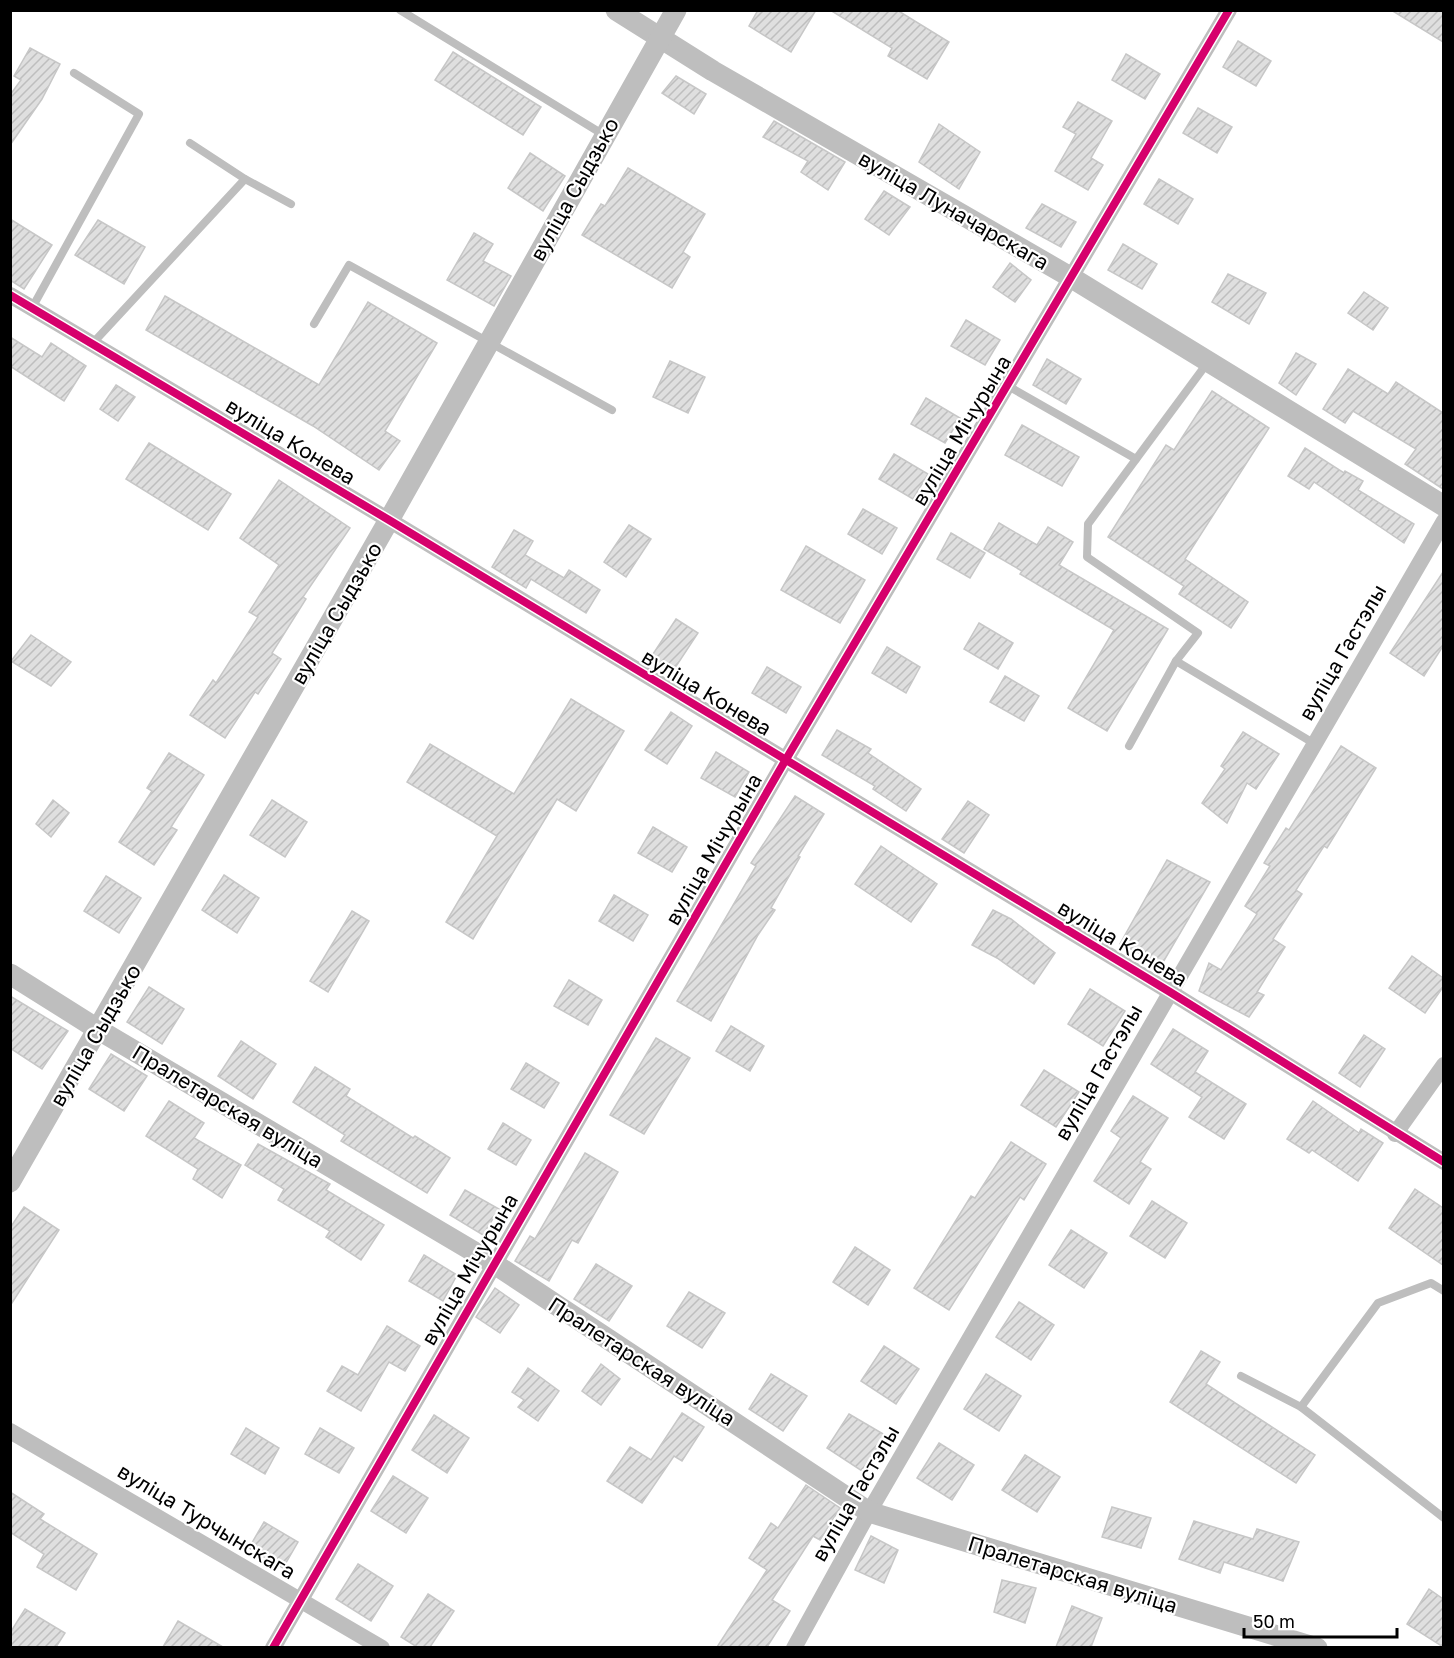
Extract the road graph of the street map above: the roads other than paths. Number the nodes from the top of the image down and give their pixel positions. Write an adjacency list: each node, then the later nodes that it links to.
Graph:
1 (400, 10): 7 (lane)
2 (616, 10): 5 (street, вуліца Луначарскага)
3 (676, 10): 5 (street, вуліца Сыдзько)
4 (1229, 10): 11 (street, вуліца Мічурына)
5 (660, 36): 7 (street, вуліца Сыдзько); 11 (street, вуліца Луначарскага)
6 (74, 73): 13 (lane)
7 (605, 135): 15 (street, вуліца Сыдзько)
8 (189, 142): 9 (lane)
9 (244, 179): 10 (lane); 16 (lane)
10 (291, 204)
11 (1072, 278): 17 (street, вуліца Луначарскага); 18 (street, вуліца Мічурына)
12 (10, 296): 13 (street, вуліца Конева)
13 (32, 308): 16 (street, вуліца Конева)
14 (314, 324): 15 (lane)
15 (488, 343): 19 (lane); 22 (street, вуліца Сыдзько)
16 (92, 344): 22 (street, вуліца Конева)
17 (1208, 362): 20 (lane); 21 (street, вуліца Луначарскага)
18 (1008, 386): 20 (lane); 27 (street, вуліца Мічурына)
19 (612, 410)
20 (1136, 459): 24 (lane)
21 (1443, 506)
22 (389, 520): 27 (street, вуліца Конева); 30 (street, вуліца Сыдзько)
23 (1443, 521): 25 (street, вуліца Гастэлы)
24 (1176, 662): 25 (lane); 26 (lane)
25 (1314, 744): 29 (street, вуліца Гастэлы)
26 (1129, 746)
27 (785, 760): 29 (street, вуліца Конева); 35 (street, вуліца Мічурына)
28 (10, 975): 30 (street, Пралетарская вуліца)
29 (1170, 992): 32 (street, вуліца Конева); 40 (street, вуліца Гастэлы)
30 (99, 1030): 34 (street, вуліца Сыдзько); 35 (street, Пралетарская вуліца)
31 (1443, 1065): 32 (street)
32 (1395, 1134): 33 (street, вуліца Конева)
33 (1443, 1162)
34 (10, 1182)
35 (494, 1263): 40 (street, Пралетарская вуліца); 42 (street, вуліца Мічурына)
36 (1443, 1291): 38 (lane)
37 (1241, 1376): 38 (lane)
38 (1301, 1407): 41 (lane)
39 (10, 1431): 42 (street, вуліца Турчынскага)
40 (869, 1512): 43 (street, Пралетарская вуліца); 46 (street, вуліца Гастэлы)
41 (1443, 1518)
42 (298, 1600): 44 (street, вуліца Мічурына); 45 (street, вуліца Турчынскага)
43 (1293, 1644): 47 (street, Пралетарская вуліца)
44 (273, 1647)
45 (382, 1647)
46 (794, 1647)
47 (1317, 1647)

